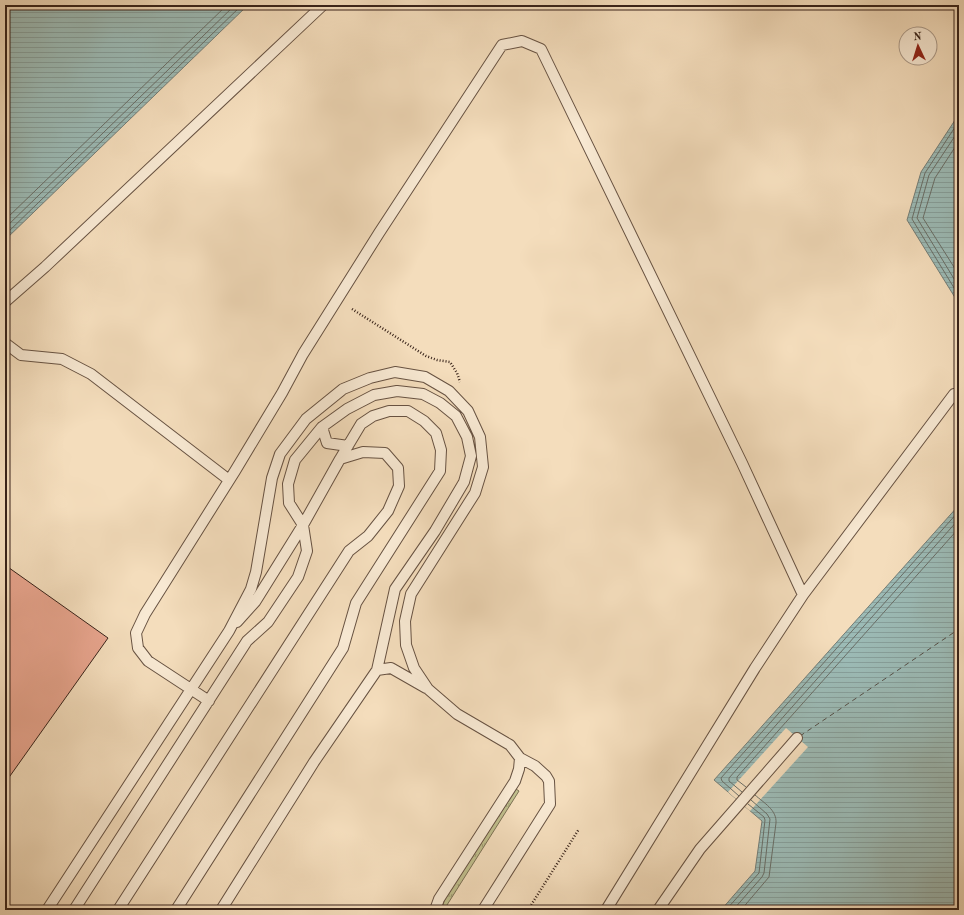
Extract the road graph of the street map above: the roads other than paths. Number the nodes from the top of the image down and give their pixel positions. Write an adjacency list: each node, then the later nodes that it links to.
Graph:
1 (323, 5): 2 (lane)
2 (5, 302)
3 (5, 343): 8 (lane)
4 (954, 394): 10 (lane)
5 (322, 427): 6 (lane); 9 (lane); 12 (lane)
6 (348, 446): 7 (lane); 21 (lane)
7 (340, 459): 9 (lane); 20 (lane)
8 (229, 480): 10 (lane); 14 (lane)
9 (303, 525): 11 (lane); 15 (lane)
10 (804, 595): 25 (lane)
11 (229, 631): 13 (lane); 14 (lane)
12 (377, 670): 13 (lane); 22 (lane)
13 (428, 689): 17 (lane)
14 (191, 690): 15 (lane); 18 (lane)
15 (209, 701): 19 (lane)
16 (797, 738): 26 (lane)
17 (520, 758): 23 (lane); 24 (lane)
18 (47, 910)
19 (74, 910)
20 (118, 910)
21 (176, 910)
22 (221, 910)
23 (435, 910)
24 (483, 910)
25 (606, 910)
26 (658, 910)

